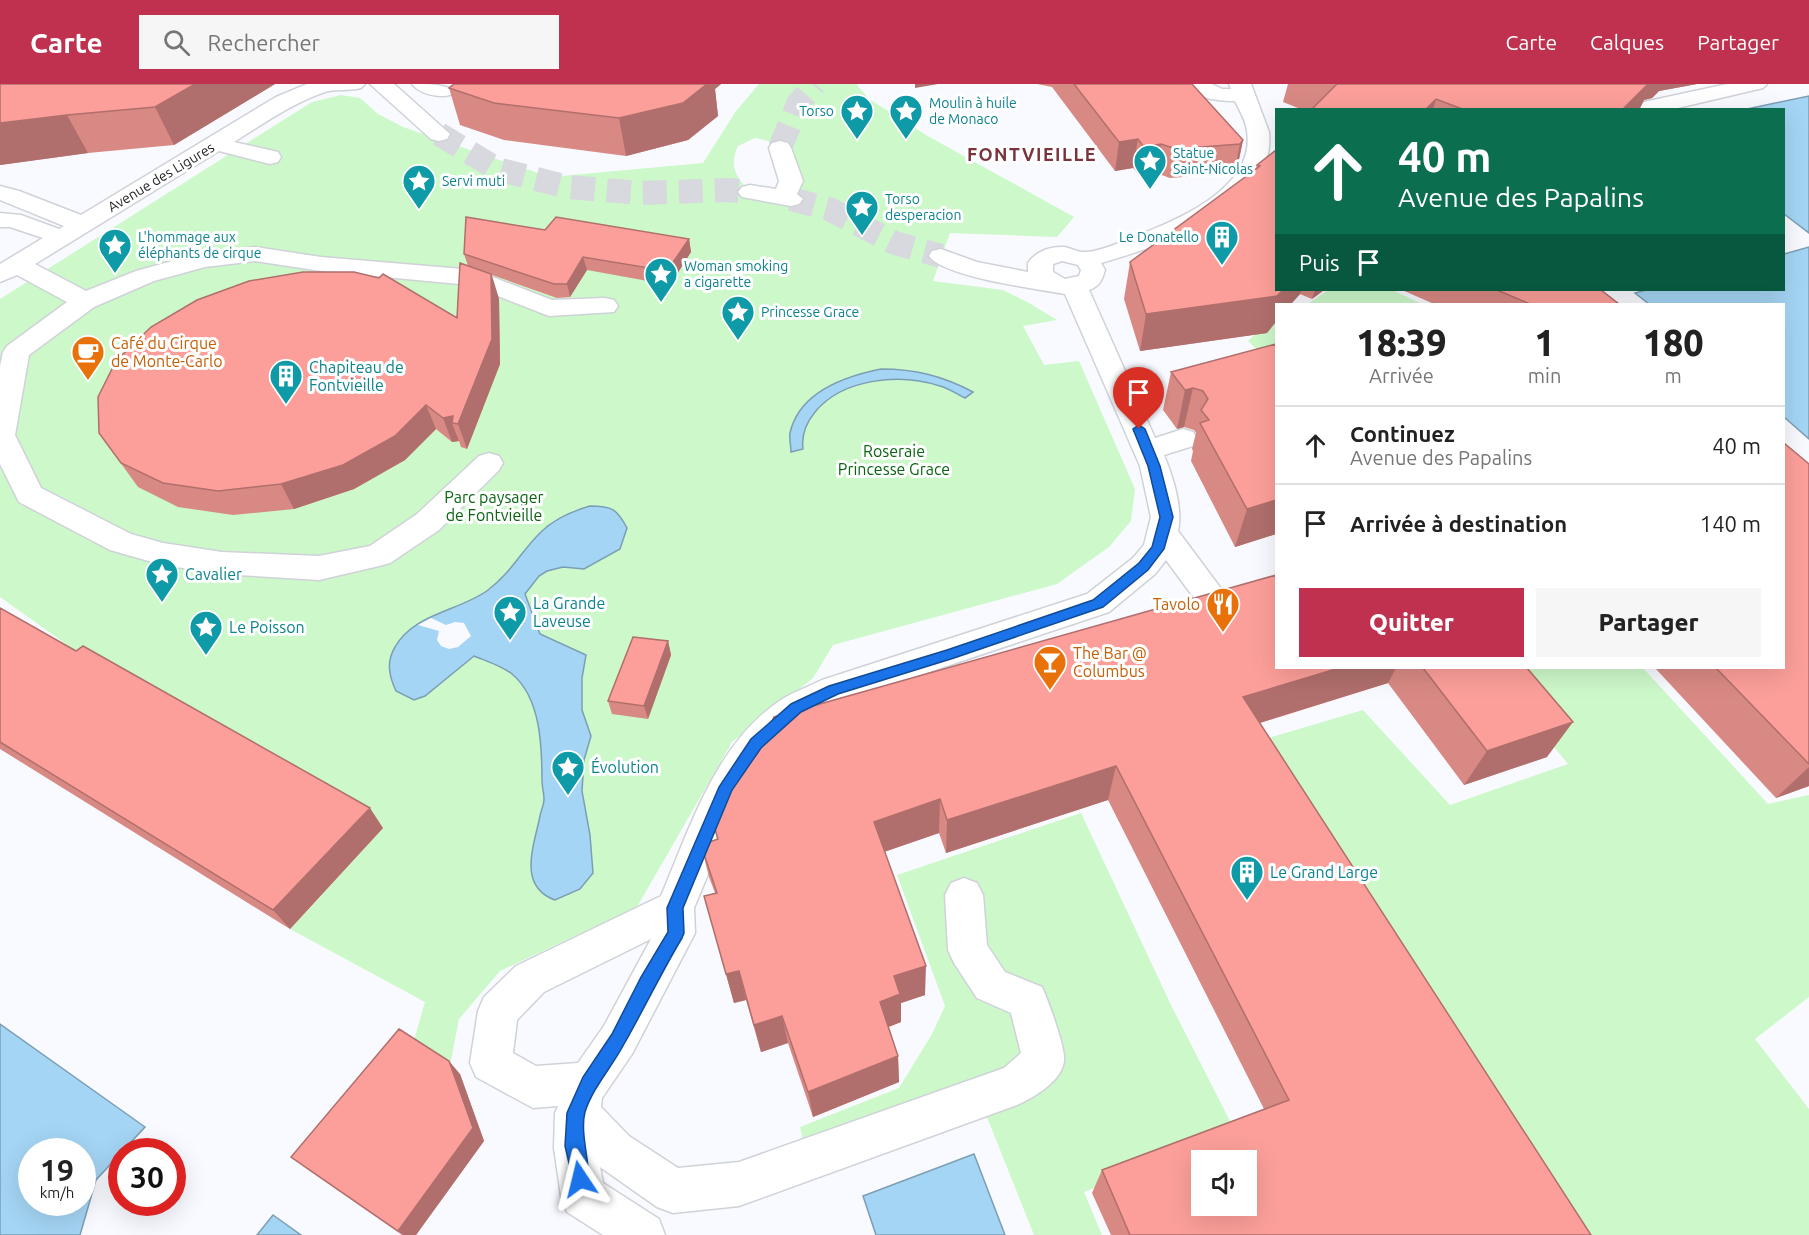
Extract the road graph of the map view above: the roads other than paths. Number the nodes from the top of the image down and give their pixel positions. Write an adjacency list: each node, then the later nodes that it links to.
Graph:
1 (325, 84): 2 (street); 11 (street, Avenue des Ligures)
2 (354, 84)
3 (381, 84): 10 (street)
4 (423, 84): 8 (street)
5 (1196, 84): 7 (street)
6 (1756, 84): 9 (street)
7 (1242, 89): 21 (street)
8 (443, 91)
9 (1647, 108)
10 (439, 134)
11 (216, 144): 13 (street); 17 (street, Avenue des Ligures)
12 (780, 148): 14 (street)
13 (270, 157)
14 (750, 192)
15 (0, 194): 17 (street)
16 (0, 220): 18 (street)
17 (84, 225): 18 (street, Avenue des Ligures)
18 (62, 238): 20 (street, Avenue des Ligures)
19 (1053, 255): 21 (street); 21 (street); 21 (street)
20 (9, 270): 22 (street)
21 (1072, 277): 25 (street)
22 (85, 301): 23 (street); 28 (street)
23 (605, 306)
24 (1183, 439): 25 (street)
25 (1148, 450): 29 (street)
26 (489, 463): 28 (street)
27 (0, 493): 28 (street)
28 (29, 495)
29 (1162, 532): 30 (street); 32 (street)
30 (1211, 598)
31 (964, 896): 33 (street)
32 (675, 908): 33 (street); 33 (street)
33 (583, 1098): 34 (street)
34 (643, 1235)

